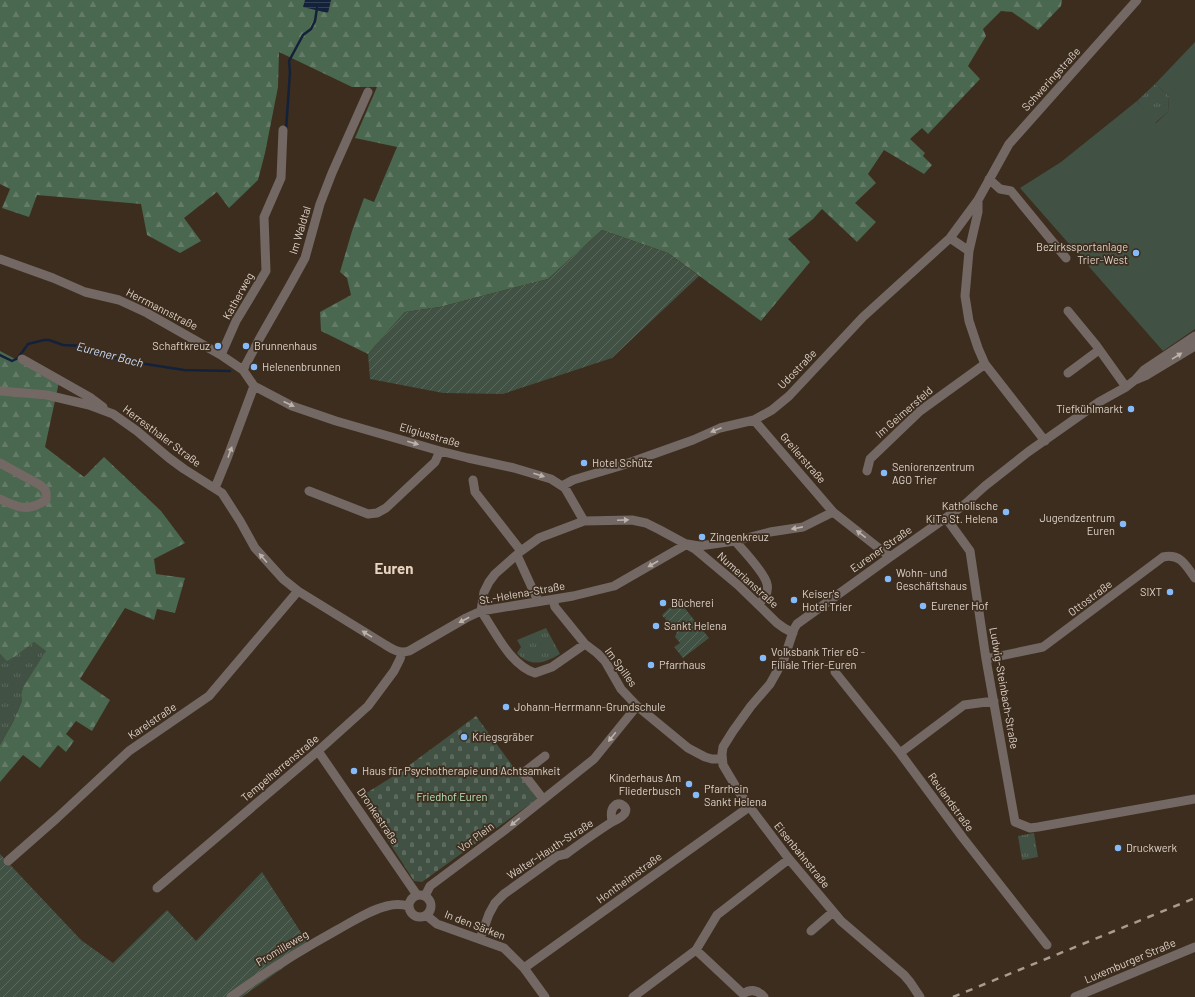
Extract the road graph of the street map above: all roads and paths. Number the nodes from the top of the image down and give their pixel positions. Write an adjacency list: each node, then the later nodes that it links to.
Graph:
1 (1137, 0): 4 (street, Schweringstraße)
2 (368, 92): 16 (street, Im Waldtal)
3 (283, 130): 13 (street, Katherweg)
4 (989, 179): 5 (street, Udostraße); 8 (street)
5 (978, 200): 6 (street, Udostraße); 7 (street)
6 (950, 238): 7 (street); 22 (street, Udostraße)
7 (969, 251): 15 (street)
8 (1066, 258)
9 (0, 259): 13 (street, Herrmannstraße)
10 (1068, 311): 12 (street)
11 (1195, 339): 19 (street, Eurener Straße)
12 (1100, 350): 17 (street); 19 (street)
13 (222, 355): 16 (street, Herrmannstraße)
14 (22, 359): 21 (street)
15 (985, 364): 23 (street); 26 (street, Im Geimersfeld)
16 (243, 370): 18 (street, Herrmannstraße)
17 (1068, 373)
18 (254, 386): 24 (street, Eligiusstraße, one-way to 24); 29 (street, one-way to 18)
19 (1126, 387): 23 (street, Eurener Straße)
20 (0, 391): 21 (street, Herresthaler Straße)
21 (113, 414): 29 (street, Herresthaler Straße)
22 (754, 420): 28 (street, Udostraße, one-way to 28); 32 (street, Greilerstraße)
23 (1045, 441): 33 (street, Eurener Straße)
24 (440, 451): 28 (street, Eligiusstraße, one-way to 28); 30 (street)
25 (0, 462): 31 (street)
26 (867, 471)
27 (473, 480): 37 (street)
28 (562, 486): 34 (street, Eligiusstraße)
29 (215, 488): 40 (street, one-way to 29)
30 (309, 491)
31 (0, 499)
32 (833, 512): 35 (street, one-way to 35); 38 (street, one-way to 32)
33 (946, 518): 38 (street, Eurener Straße); 48 (street, Ludwig-Steinbach-Straße)
34 (584, 521): 36 (street, Numerianstraße, one-way to 36); 37 (street, Numerianstraße)
35 (735, 541): 36 (street); 43 (street)
36 (687, 544): 41 (street, St.-Helena-Straße, one-way to 41); 43 (street, Numerianstraße)
37 (519, 553): 42 (street); 44 (street, Numerianstraße)
38 (890, 557): 45 (street, Eurener Straße)
39 (1195, 578): 48 (street, Ottostraße)
40 (298, 591): 47 (street, one-way to 40); 61 (street, Karelstraße)
41 (553, 600): 42 (street, St.-Helena-Straße); 46 (street, Im Spilles)
42 (538, 601): 44 (street, St.-Helena-Straße)
43 (759, 604): 45 (street, Numerianstraße)
44 (481, 611): 46 (street); 47 (street, St.-Helena-Straße, one-way to 47)
45 (793, 633): 55 (street, Eurener Straße)
46 (585, 644): 51 (street, Im Spilles)
47 (405, 651): 52 (street, Tempelherrenstraße)
48 (986, 660): 50 (street, Ludwig-Steinbach-Straße)
49 (835, 672): 53 (street, Reulandstraße)
50 (994, 701): 53 (street); 57 (street, Ludwig-Steinbach-Straße)
51 (637, 706): 55 (street, Im Spilles); 56 (street, Vor Plein, one-way to 56)
52 (318, 751): 62 (street, Tempelherrenstraße); 63 (street, Dronkestraße)
53 (900, 753): 69 (street, Reulandstraße)
54 (545, 756): 56 (street)
55 (722, 759): 58 (street, Eisenbahnstraße)
56 (543, 799): 63 (street, Vor Plein, one-way to 63)
57 (1195, 799)
58 (749, 806): 60 (street, Eisenbahnstraße); 72 (street, Hontheimstraße)
59 (612, 822): 68 (street, Walter-Hauth-Straße)
60 (789, 859): 65 (street, Eisenbahnstraße); 71 (street)
61 (8, 861)
62 (157, 888)
63 (421, 895): 64 (street); 66 (street)
64 (408, 906): 66 (street); 75 (street, Promilleweg)
65 (834, 912): 67 (street); 78 (street, Eisenbahnstraße)
66 (426, 915): 68 (street, In den Särken)
67 (811, 931)
68 (480, 939): 72 (street, In den Särken)
69 (1047, 945)
70 (1195, 947): 79 (street, Luxemburger Straße)
71 (696, 950): 73 (street); 74 (street)
72 (524, 968): 76 (street, In den Särken)
73 (635, 996)
74 (744, 996): 77 (street)
75 (231, 997)
76 (545, 997)
77 (764, 997)
78 (920, 997)
79 (1075, 997)

